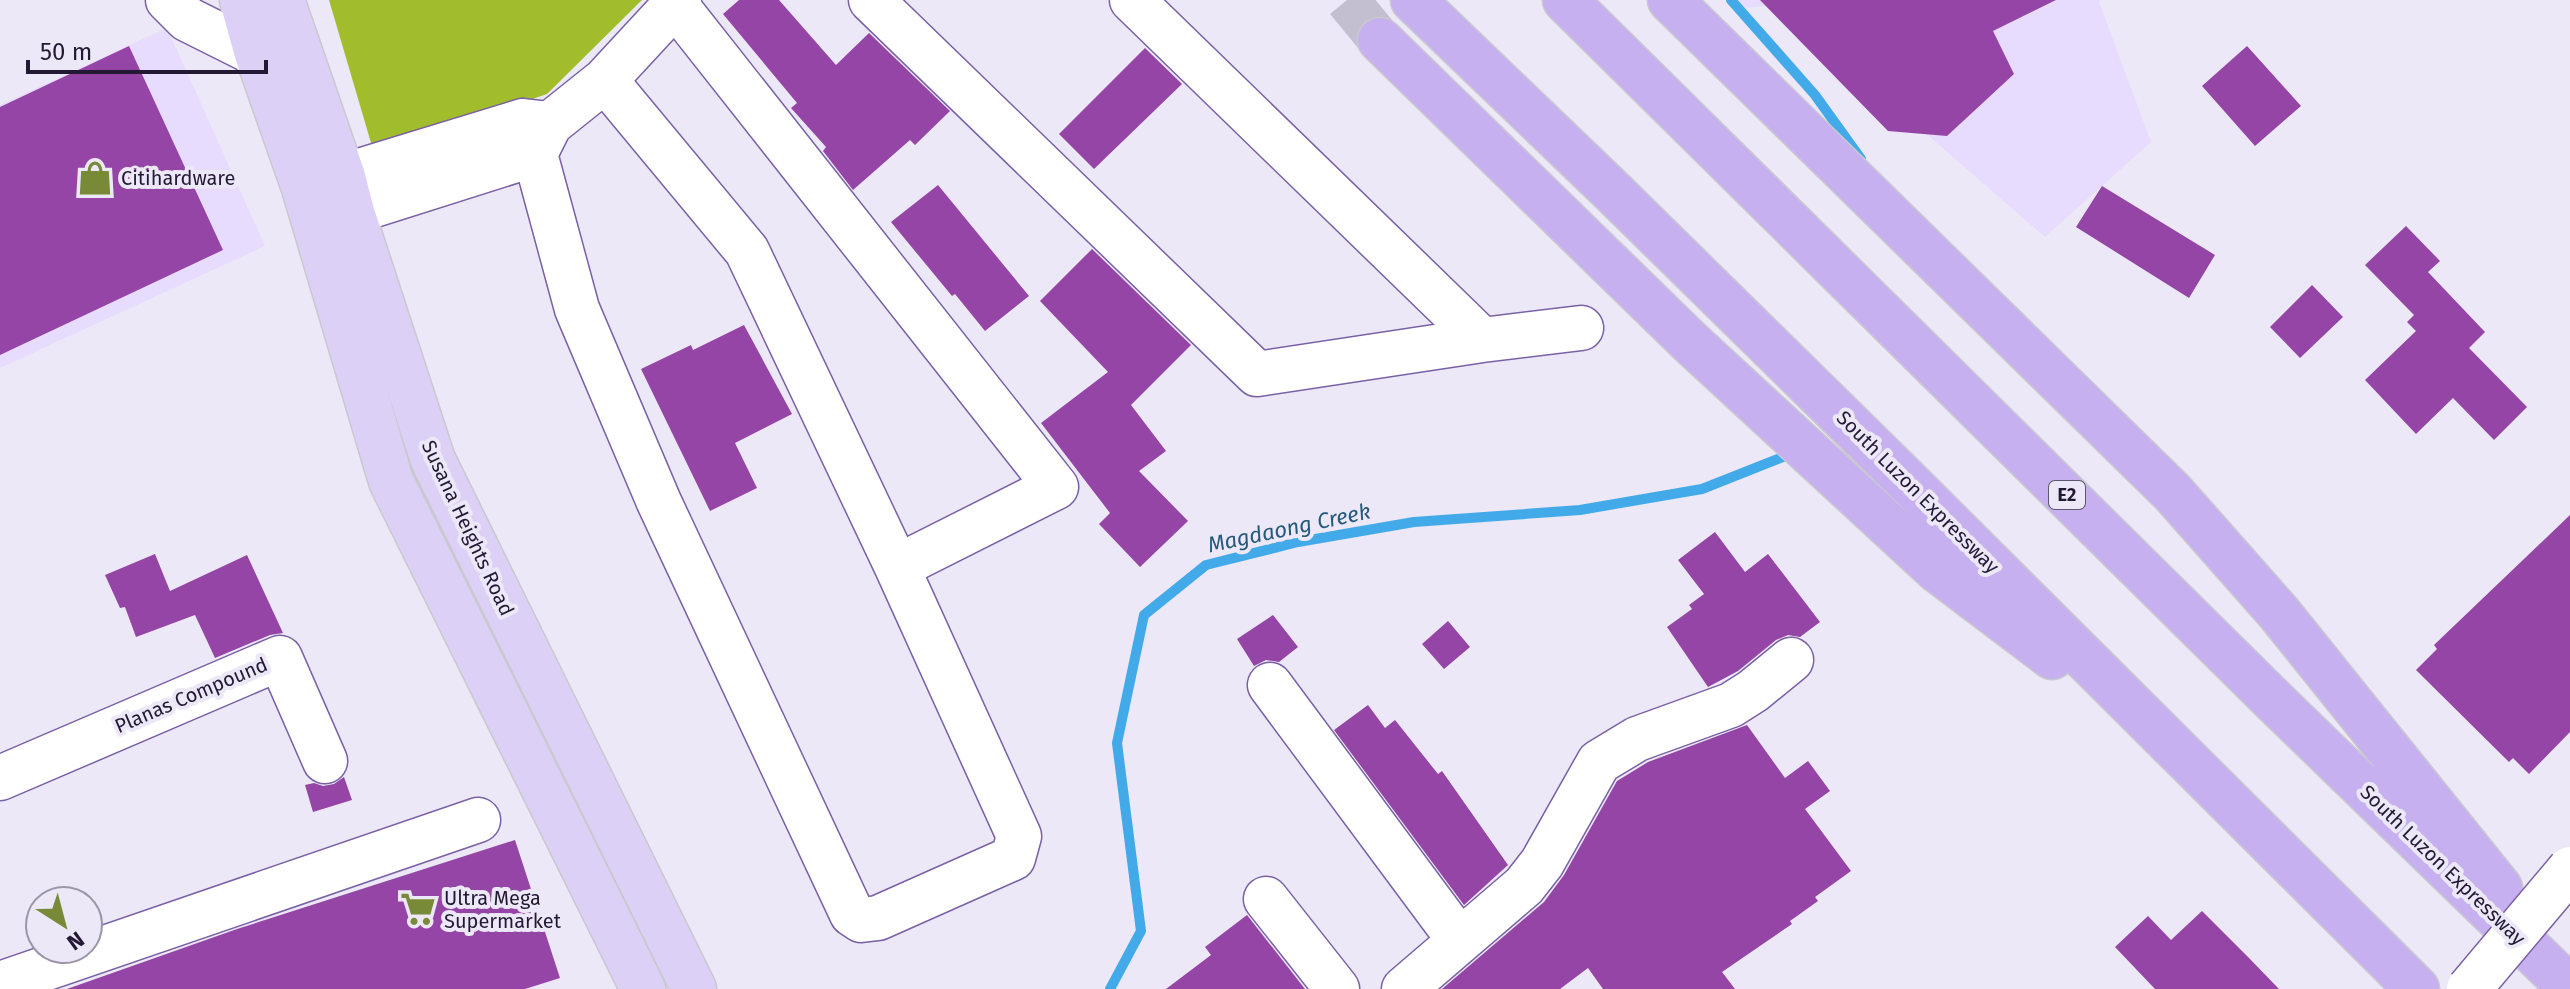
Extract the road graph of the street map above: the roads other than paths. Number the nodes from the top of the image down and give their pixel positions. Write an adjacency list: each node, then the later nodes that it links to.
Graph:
1 (168, 0): 11 (street)
2 (242, 0): 11 (main road, Susana Heights Road)
3 (282, 0): 14 (main road, Susana Heights Road)
4 (871, 0): 16 (street)
5 (1132, 0): 16 (street)
6 (1413, 0): 21 (highway, South Luzon Expressway)
7 (1565, 0): 29 (highway, South Luzon Expressway / E2)
8 (1670, 0): 27 (highway)
9 (677, 2): 12 (street); 17 (street)
10 (1380, 40): 21 (highway)
11 (257, 54): 14 (main road, Susana Heights Road)
12 (605, 80): 13 (street); 17 (street)
13 (536, 133): 14 (street); 17 (street)
14 (328, 200): 30 (main road, Susana Heights Road); 31 (main road, Susana Heights Road)
15 (1581, 328): 16 (street)
16 (1482, 340)
17 (897, 567)
18 (1791, 660): 26 (street)
19 (1270, 685): 26 (street)
20 (325, 761): 22 (street, Planas Compound)
21 (2194, 764): 34 (highway, South Luzon Expressway)
22 (0, 778)
23 (478, 820): 28 (street)
24 (2570, 869): 35 (street, bridge)
25 (1266, 899): 32 (street)
26 (1460, 941): 33 (street)
27 (2570, 973)
28 (0, 984)
29 (2570, 988)
30 (643, 989)
31 (694, 989)
32 (1337, 989)
33 (1404, 989)
34 (2417, 989)
35 (2469, 989)

